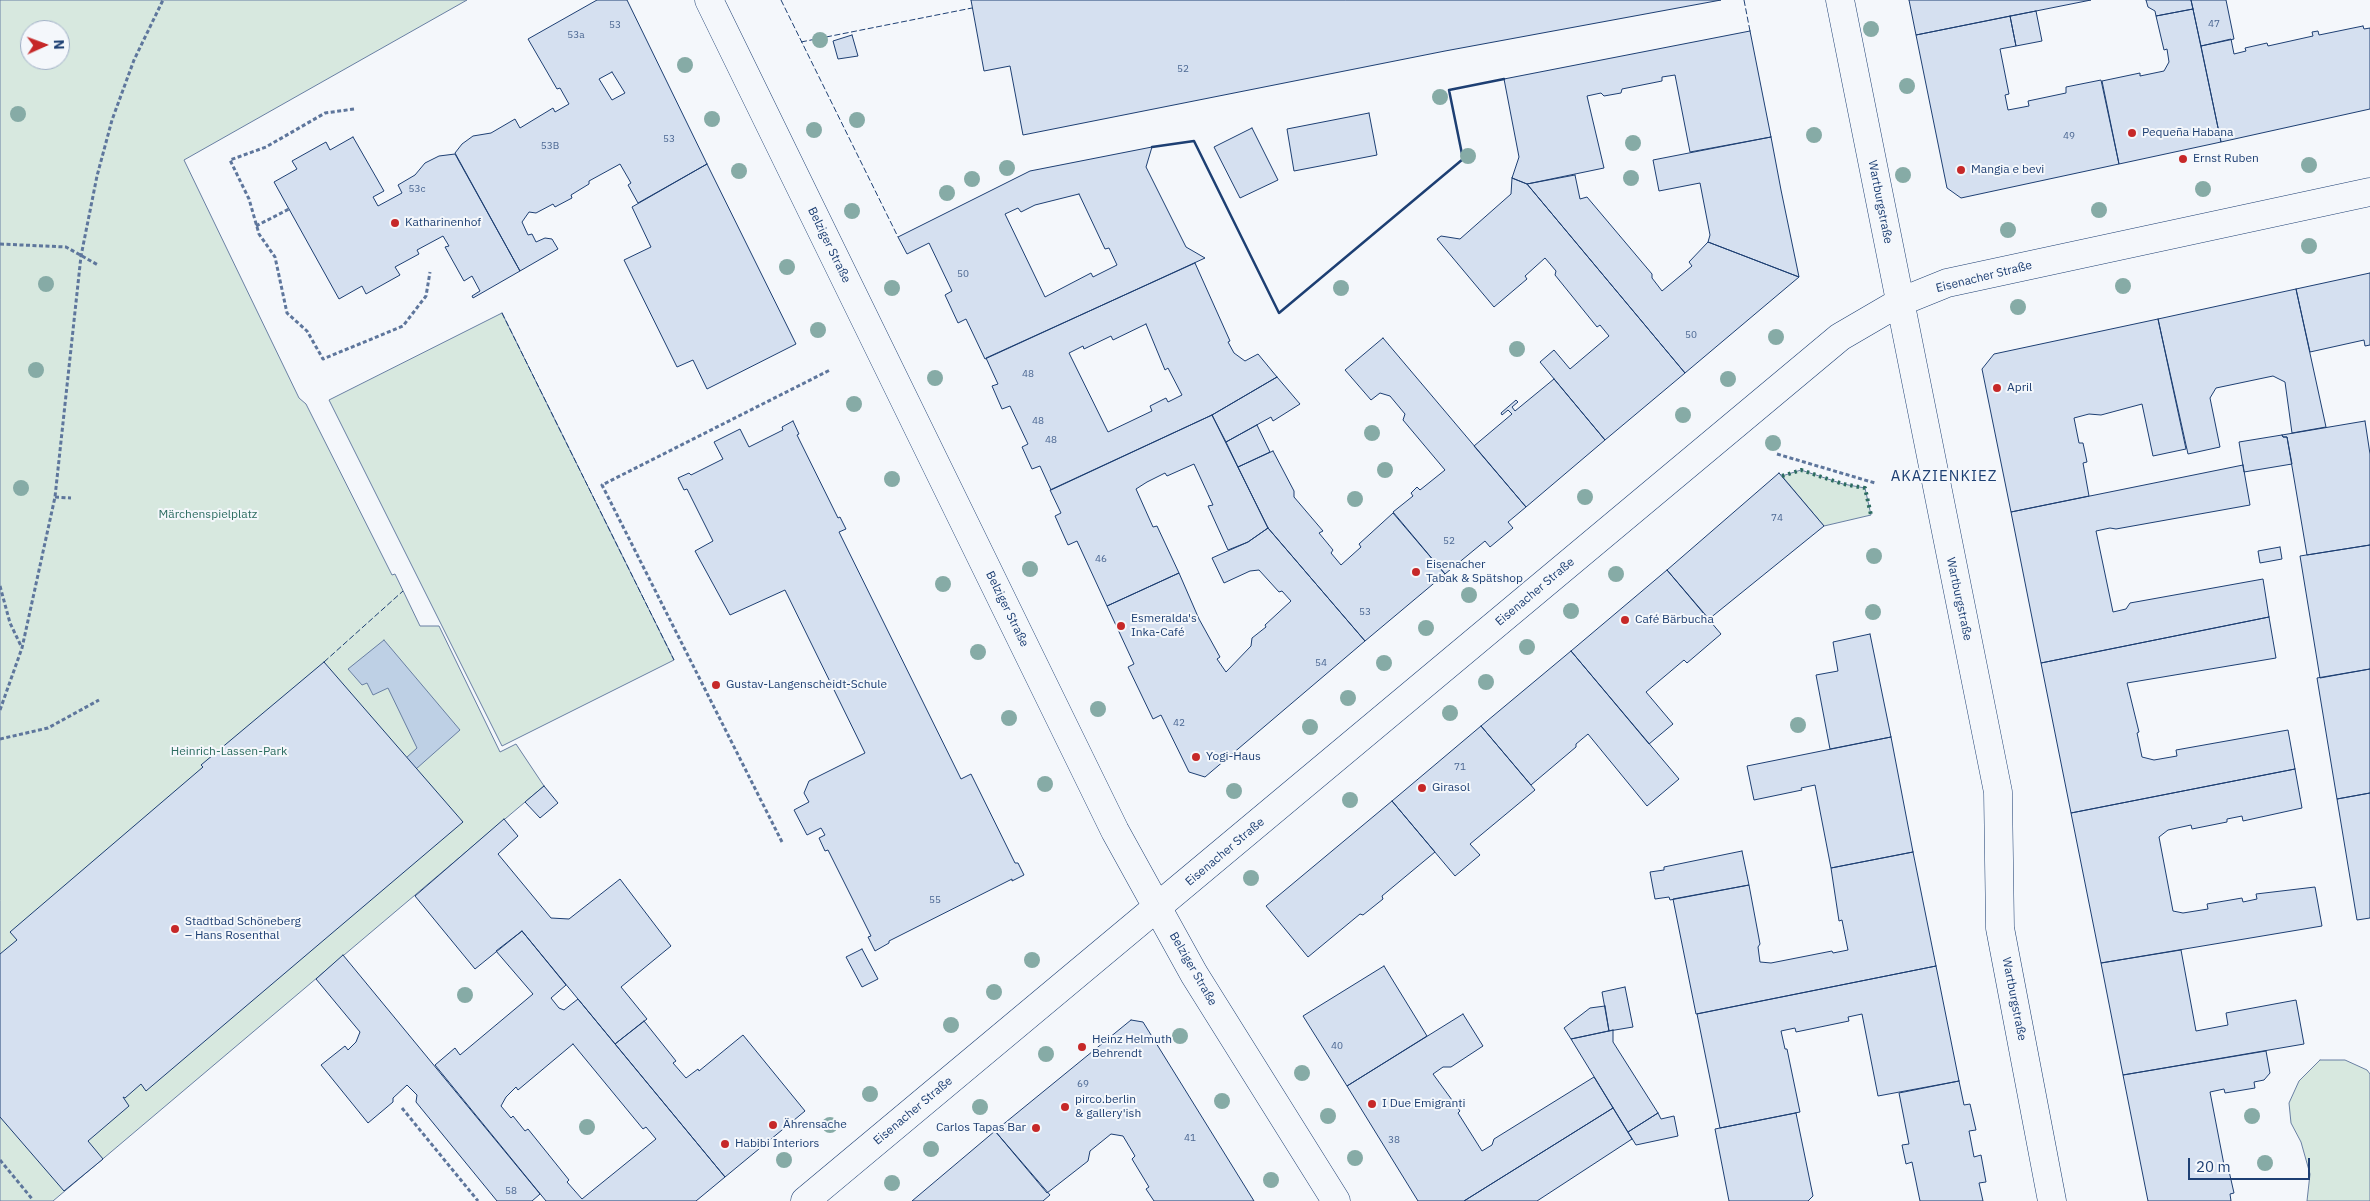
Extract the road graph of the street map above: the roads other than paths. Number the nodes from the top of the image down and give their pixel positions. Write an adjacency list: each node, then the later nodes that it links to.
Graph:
1 (709, 0): 5 (street, Belziger Straße)
2 (1840, 0): 4 (street, Wartburgstraße)
3 (2370, 192): 4 (street, Eisenacher Straße)
4 (1900, 302): 5 (street, Eisenacher Straße); 8 (street, Wartburgstraße)
5 (1158, 908): 6 (street, Eisenacher Straße); 7 (street, Belziger Straße)
6 (805, 1201)
7 (1336, 1201)
8 (2052, 1201)

